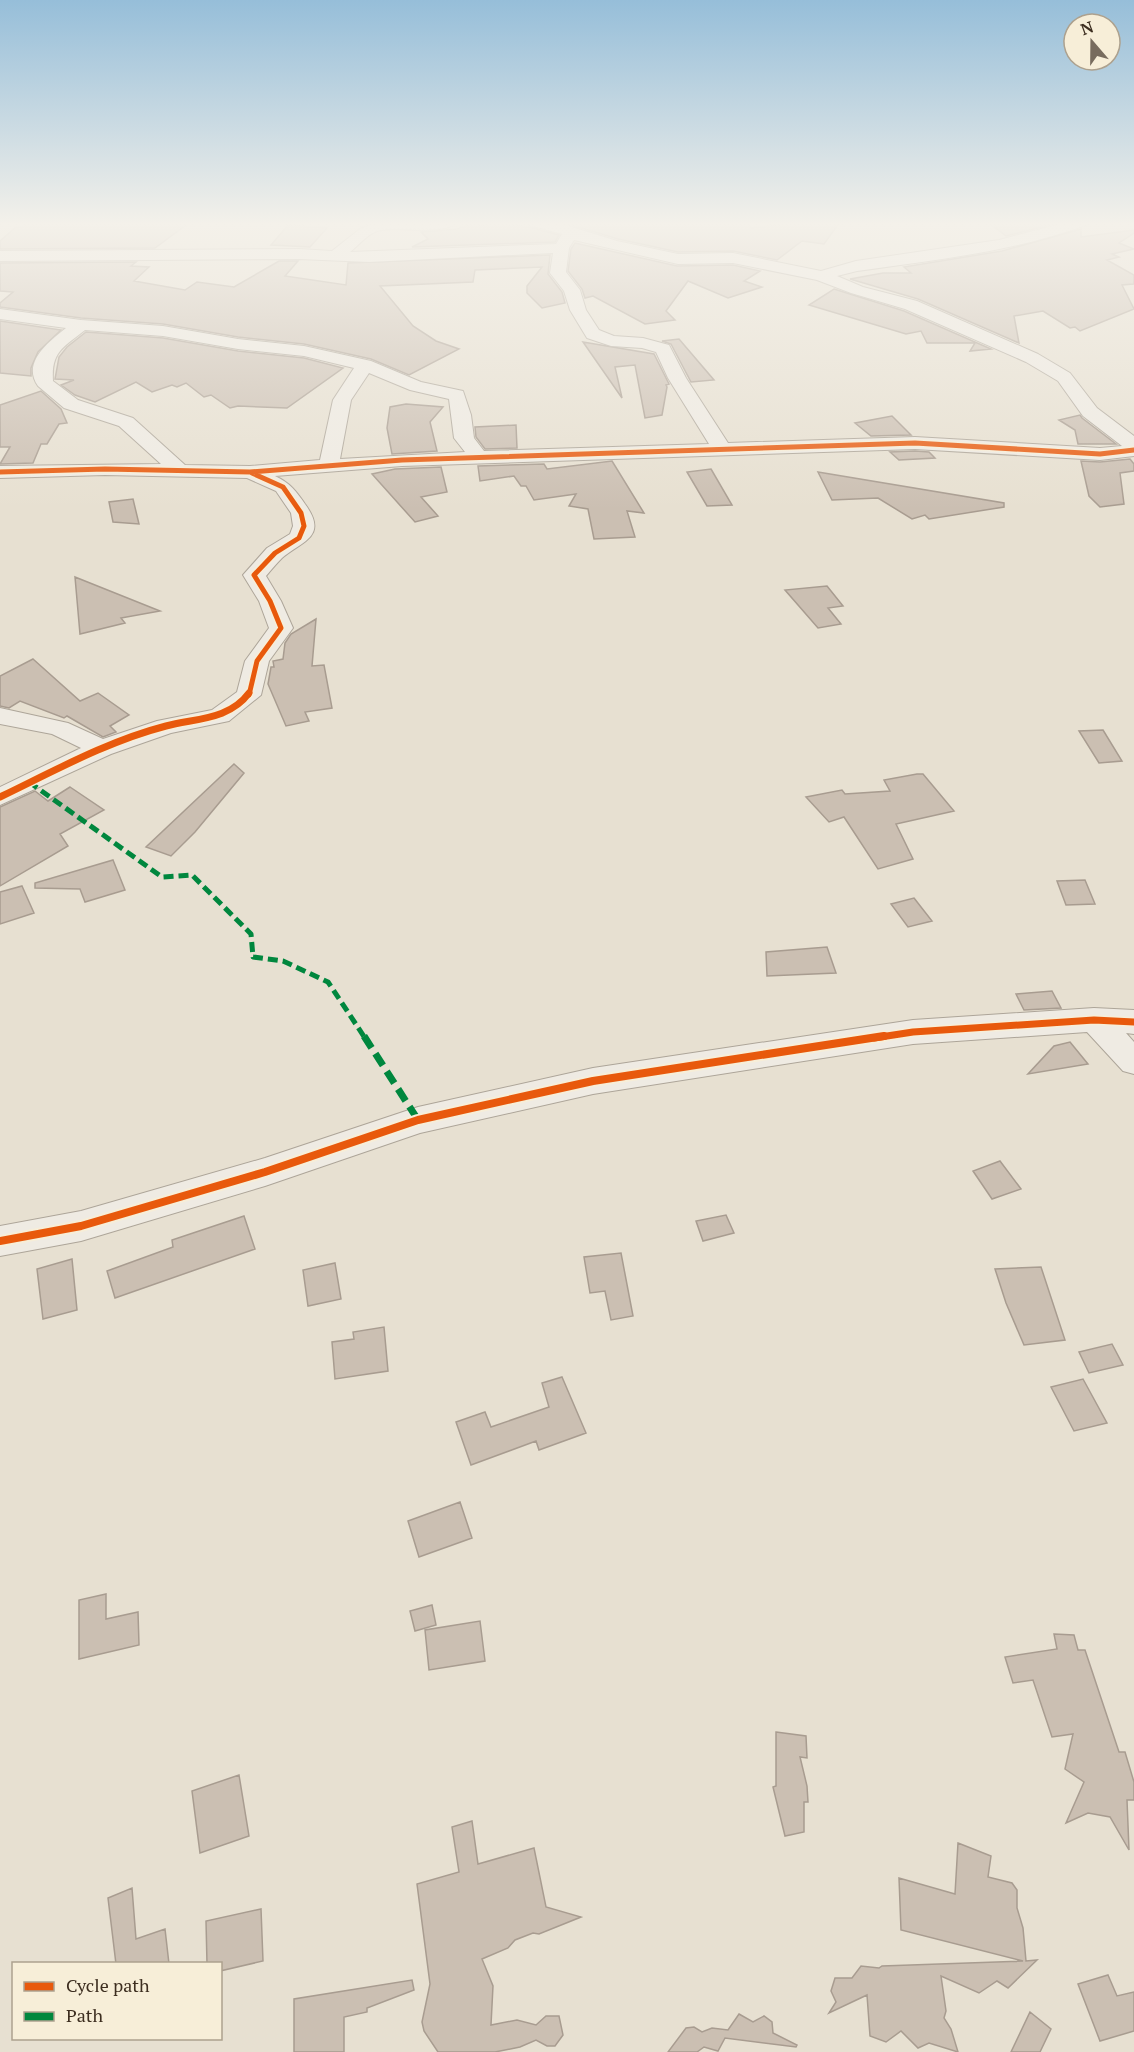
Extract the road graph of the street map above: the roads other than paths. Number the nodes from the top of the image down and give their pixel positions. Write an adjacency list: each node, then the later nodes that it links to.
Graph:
1 (25, 318): 4 (street)
2 (583, 318): 7 (street)
3 (941, 318): 6 (street)
4 (81, 326): 5 (street); 11 (street)
5 (365, 365): 9 (street); 10 (street)
6 (1134, 445)
7 (723, 450): 8 (street); 9 (street)
8 (1134, 450)
9 (479, 458): 10 (street)
10 (329, 468): 13 (street)
11 (178, 469): 12 (street); 13 (street)
12 (0, 472)
13 (250, 472): 15 (street)
14 (0, 716): 15 (street)
15 (102, 748): 16 (street)
16 (0, 797)
17 (1094, 1020): 18 (street); 19 (street); 20 (street)
18 (1134, 1022)
19 (1134, 1062)
20 (0, 1241)

